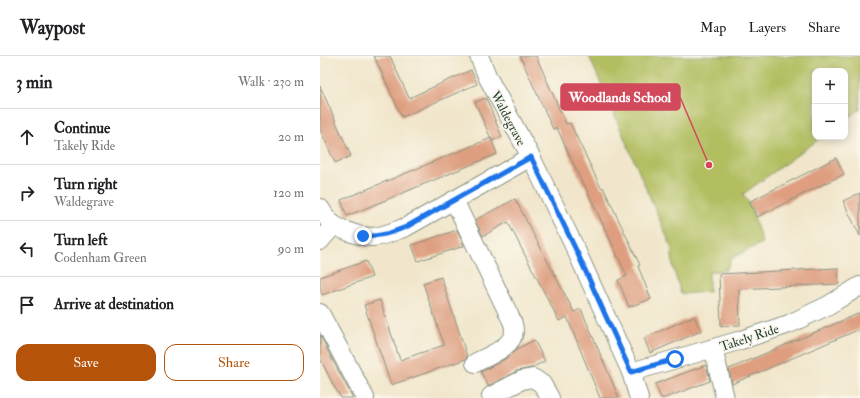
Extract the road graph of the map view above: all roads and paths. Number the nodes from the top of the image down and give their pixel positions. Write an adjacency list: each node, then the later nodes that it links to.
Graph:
1 (479, 56): 2 (street, Waldegrave)
2 (531, 157): 3 (street); 11 (street, Waldegrave)
3 (454, 200): 5 (street); 10 (street)
4 (320, 208): 5 (street)
5 (334, 225): 6 (street)
6 (320, 241)
7 (860, 286): 9 (street, Takely Ride)
8 (320, 313): 13 (street)
9 (714, 348): 11 (street, Takely Ride); 16 (street)
10 (475, 363)
11 (631, 372): 15 (street, Waldegrave)
12 (490, 396): 14 (street)
13 (365, 398)
14 (550, 398)
15 (639, 398)
16 (725, 398)

